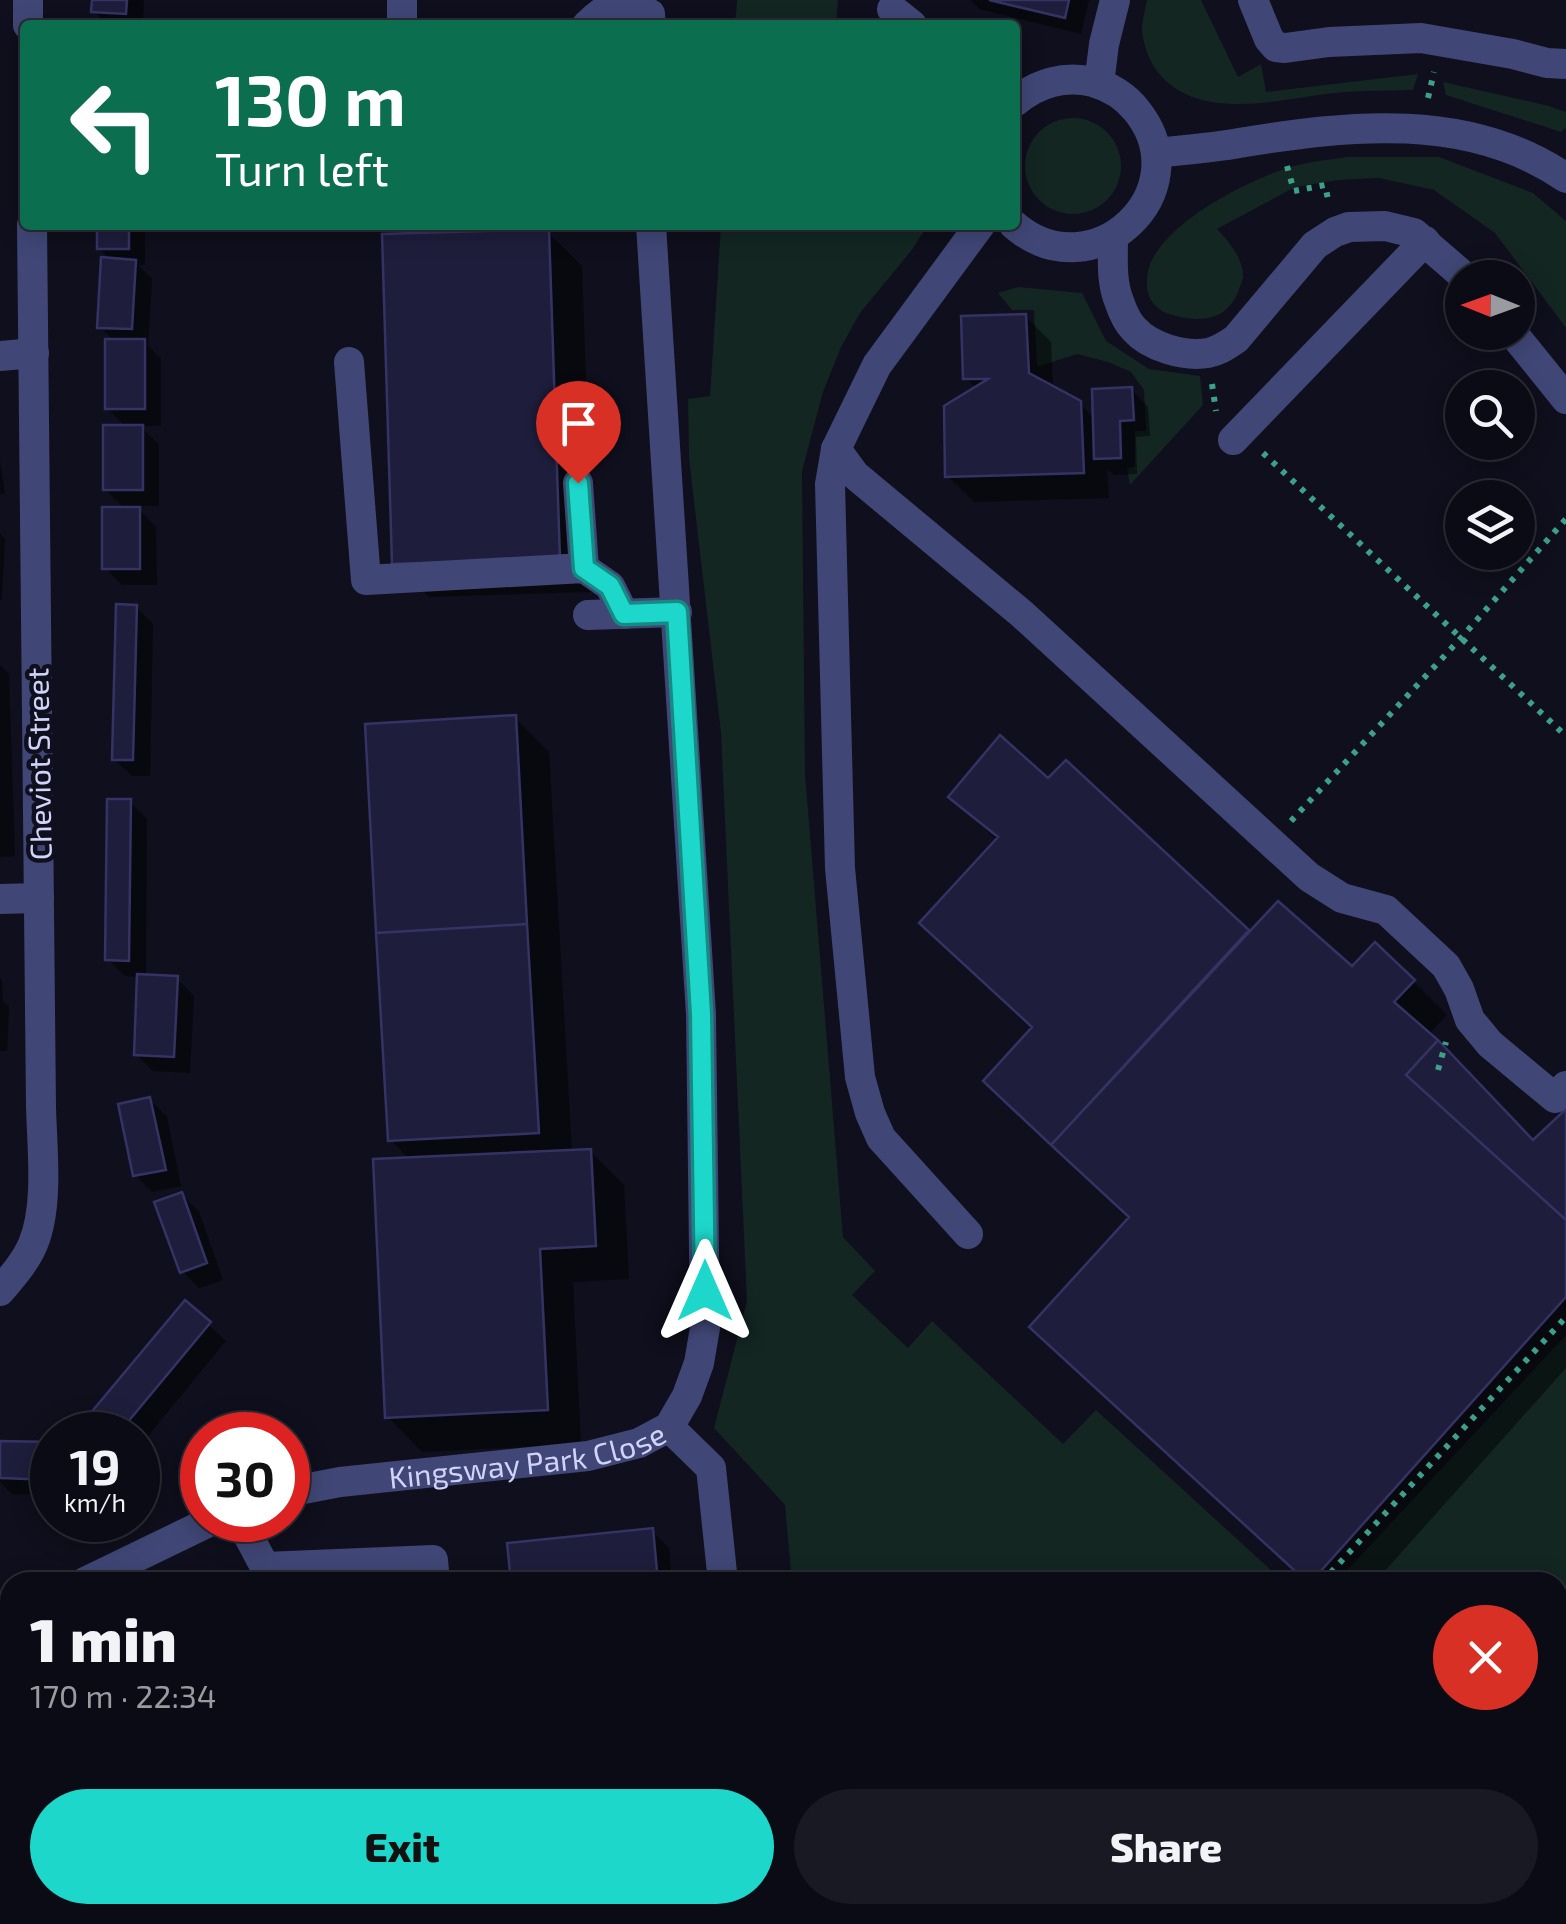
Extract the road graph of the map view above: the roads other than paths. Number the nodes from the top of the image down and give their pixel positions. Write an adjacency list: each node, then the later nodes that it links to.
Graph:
1 (1116, 0): 6 (street)
2 (1254, 0): 5 (street)
3 (594, 20): 4 (street)
4 (650, 20)
5 (1566, 64)
6 (1099, 84): 7 (street); 8 (street)
7 (1020, 98)
8 (1156, 153): 9 (street); 14 (street)
9 (1566, 178)
10 (1020, 229): 14 (street)
11 (32, 230): 18 (street, Cheviot Street)
12 (651, 230): 26 (street, Kingsway Park Close)
13 (976, 230): 23 (street)
14 (1113, 238): 15 (street)
15 (1424, 241): 16 (street); 22 (street)
16 (1446, 260)
17 (1527, 350): 21 (street)
18 (34, 353): 19 (street); 29 (street, Cheviot Street)
19 (0, 356)
20 (349, 362): 25 (street)
21 (1566, 399)
22 (1237, 436)
23 (836, 449): 31 (street); 32 (street)
24 (578, 483): 25 (street)
25 (584, 568): 27 (street)
26 (677, 612): 27 (street); 34 (street, Kingsway Park Close)
27 (624, 614): 28 (street)
28 (588, 615)
29 (39, 898): 30 (street); 33 (street, Cheviot Street)
30 (0, 899)
31 (1566, 1086)
32 (968, 1234)
33 (0, 1291)
34 (670, 1427): 35 (street, Kingsway Park Close); 40 (street)
35 (310, 1488)
36 (180, 1536): 38 (street)
37 (252, 1542): 39 (street)
38 (106, 1572)
39 (434, 1572)
40 (722, 1572)

